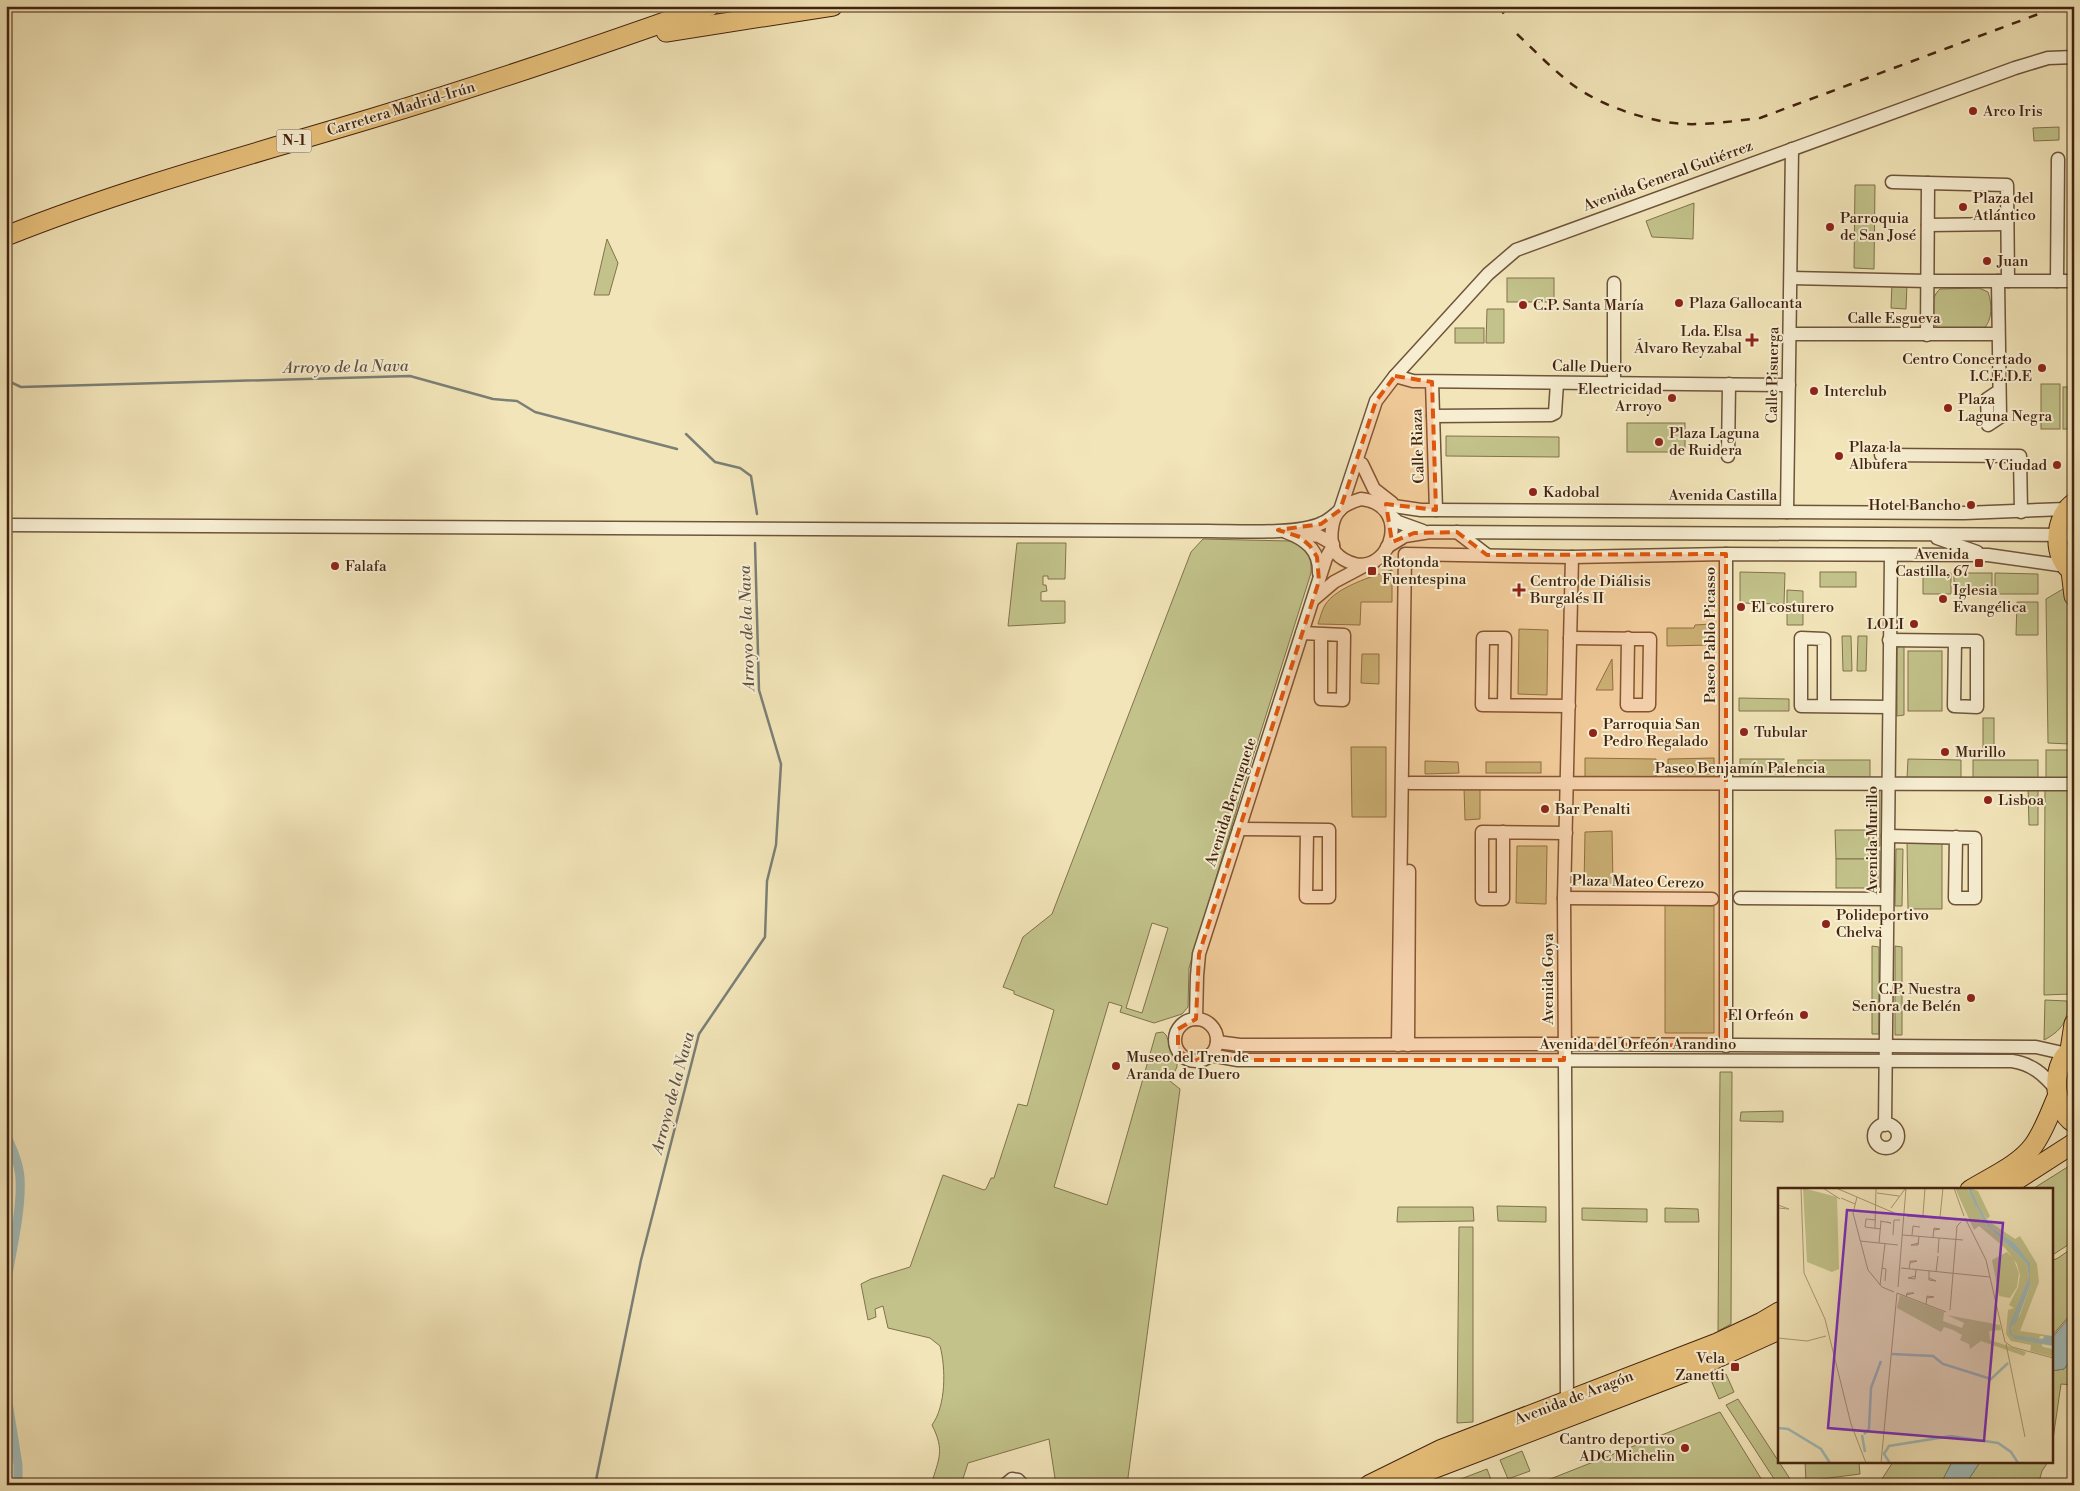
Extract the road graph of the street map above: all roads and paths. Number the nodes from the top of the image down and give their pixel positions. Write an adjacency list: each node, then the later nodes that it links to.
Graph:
1 (688, 6): 4 (highway, N-1)
2 (710, 6): 4 (highway, Carretera Madrid-Irún / N-1)
3 (833, 6): 5 (highway, N-1)
4 (607, 42): 5 (highway, Carretera Madrid-Irún / N-1)
5 (584, 50): 13 (highway, Carretera Madrid-Irún / N-1)
6 (2074, 57): 7 (street, Avenida General Gutiérrez)
7 (1792, 149): 14 (street, Calle Pisuerga); 23 (street, Avenida General Gutiérrez)
8 (2058, 158): 17 (street)
9 (1892, 182): 10 (street)
10 (1928, 183): 11 (street); 12 (street)
11 (2007, 224): 12 (street); 16 (street)
12 (1928, 225): 15 (street)
13 (6, 236)
14 (1791, 278): 15 (street); 20 (street, Calle Pisuerga)
15 (1928, 281): 16 (street); 22 (street)
16 (2003, 281): 17 (street); 21 (street)
17 (2057, 281): 18 (street)
18 (2074, 281)
19 (1614, 283): 26 (street)
20 (1790, 334): 22 (street, Calle Esgueva); 28 (street, Calle Pisuerga)
21 (1998, 334): 22 (street, Calle Esgueva); 29 (street)
22 (1927, 335)
23 (1395, 376): 24 (street, Calle Duero); 31 (street, Avenida General Gutiérrez)
24 (1432, 382): 25 (street, Calle Duero); 30 (street, Calle Riaza)
25 (1557, 383): 26 (street, Calle Duero); 30 (street)
26 (1614, 384): 27 (street, Calle Duero)
27 (1729, 384): 28 (street, Calle Duero); 33 (street)
28 (1789, 385): 40 (street, Calle Pisuerga)
29 (1999, 391)
30 (1434, 416): 38 (street, Calle Riaza)
31 (1361, 448): 34 (street, Avenida General Gutiérrez); 39 (street, Avenida General Gutiérrez)
32 (1881, 455): 41 (street)
33 (1728, 456)
34 (1362, 464): 35 (street, Avenida General Gutiérrez); 37 (street, Avenida General Gutiérrez)
35 (1377, 502): 37 (street, Avenida Castilla); 39 (street)
36 (2070, 506): 41 (street, Avenida Castilla); 47 (highway)
37 (1394, 510): 38 (street, Avenida Castilla); 44 (street, Avenida Castilla); 49 (street)
38 (1436, 510): 40 (street, Avenida Castilla)
39 (1339, 511): 43 (street); 48 (street)
40 (1788, 512): 41 (street, Avenida Castilla)
41 (2021, 512)
42 (6, 525): 43 (street)
43 (1282, 531): 48 (street); 57 (street)
44 (1430, 532): 45 (street, Avenida Castilla); 49 (street, Avenida Castilla)
45 (1457, 532): 46 (street, Avenida Castilla); 51 (street)
46 (1927, 534): 47 (street, Avenida Castilla); 52 (street, Avenida Castilla)
47 (2066, 535): 56 (highway)
48 (1333, 545): 55 (street); 57 (street, Avenida Berruguete)
49 (1387, 547): 55 (street)
50 (1726, 554): 53 (street, Avenida Castilla); 54 (street, Avenida Castilla); 71 (street, Paseo Pablo Picasso)
51 (1486, 555): 54 (street, Avenida Castilla); 74 (street, Avenida Castilla)
52 (1988, 555): 53 (street, Avenida Castilla); 56 (street, Avenida Castilla)
53 (1891, 556): 64 (street, Avenida Murillo)
54 (1572, 557): 62 (street, Avenida Goya)
55 (1369, 564): 59 (street)
56 (2070, 570): 58 (highway)
57 (1319, 581): 59 (street, Avenida Berruguete)
58 (2074, 596)
59 (1314, 599): 60 (street, Avenida Berruguete)
60 (1302, 633): 61 (street); 75 (street, Avenida Berruguete)
61 (1321, 634): 61 (street)
62 (1570, 638): 63 (street); 67 (street, Avenida Goya)
63 (1628, 638): 63 (street)
64 (1889, 640): 65 (street); 69 (street, Avenida Murillo)
65 (1955, 641): 65 (street)
66 (1504, 705): 66 (street); 67 (street)
67 (1569, 706): 70 (street, Avenida Goya)
68 (1824, 706): 68 (street); 69 (street)
69 (1888, 707): 72 (street, Avenida Murillo)
70 (1567, 783): 71 (street, Paseo Benjamín Palencia); 74 (street, Paseo Benjamín Palencia); 78 (street, Avenida Goya)
71 (1727, 784): 72 (street, Paseo Benjamín Palencia); 90 (street, Paseo Pablo Picasso)
72 (1888, 784): 73 (street, Paseo Benjamín Palencia); 79 (street, Avenida Murillo)
73 (2070, 784)
74 (1407, 787): 89 (street)
75 (1239, 829): 76 (street); 85 (street, Avenida Berruguete)
76 (1307, 830): 76 (street)
77 (1503, 832): 77 (street); 78 (street)
78 (1566, 833): 81 (street, Avenida Goya)
79 (1888, 836): 80 (street); 84 (street, Avenida Murillo)
80 (1956, 838): 80 (street)
81 (1564, 898): 83 (street, Plaza Mateo Cerezo); 88 (street, Avenida Goya)
82 (1740, 898): 84 (street)
83 (1712, 899)
84 (1887, 899): 91 (street, Avenida Murillo)
85 (1196, 1019): 87 (street); 93 (street)
86 (2074, 1024): 92 (highway)
87 (1217, 1042): 89 (street, Avenida del Orfeón Arandino); 93 (street)
88 (1564, 1044): 89 (street, Avenida del Orfeón Arandino); 90 (street, Avenida del Orfeón Arandino); 94 (street, Avenida Goya)
89 (1403, 1045)
90 (1726, 1046): 91 (street, Avenida del Orfeón Arandino)
91 (1886, 1046): 92 (street, Avenida del Orfeón Arandino); 95 (street, Avenida Murillo)
92 (2070, 1051): 96 (highway)
93 (1210, 1055): 94 (street, Avenida del Orfeón Arandino)
94 (1564, 1060): 95 (street, Avenida del Orfeón Arandino); 104 (street, Avenida Goya)
95 (1887, 1061): 96 (street, Avenida del Orfeón Arandino); 98 (street, Avenida Murillo)
96 (2057, 1093): 97 (highway); 100 (highway)
97 (2074, 1122)
98 (1886, 1125)
99 (2074, 1143): 101 (highway)
100 (1973, 1188)
101 (2004, 1188)
102 (1778, 1313): 104 (highway, Avenida de Aragón)
103 (1778, 1330): 105 (highway, Avenida de Aragón)
104 (1567, 1401): 105 (street); 108 (highway, Avenida de Aragón)
105 (1523, 1434): 109 (highway, Avenida de Aragón)
106 (1005, 1485): 107 (street)
107 (1023, 1485)
108 (1369, 1485)
109 (1392, 1485)

